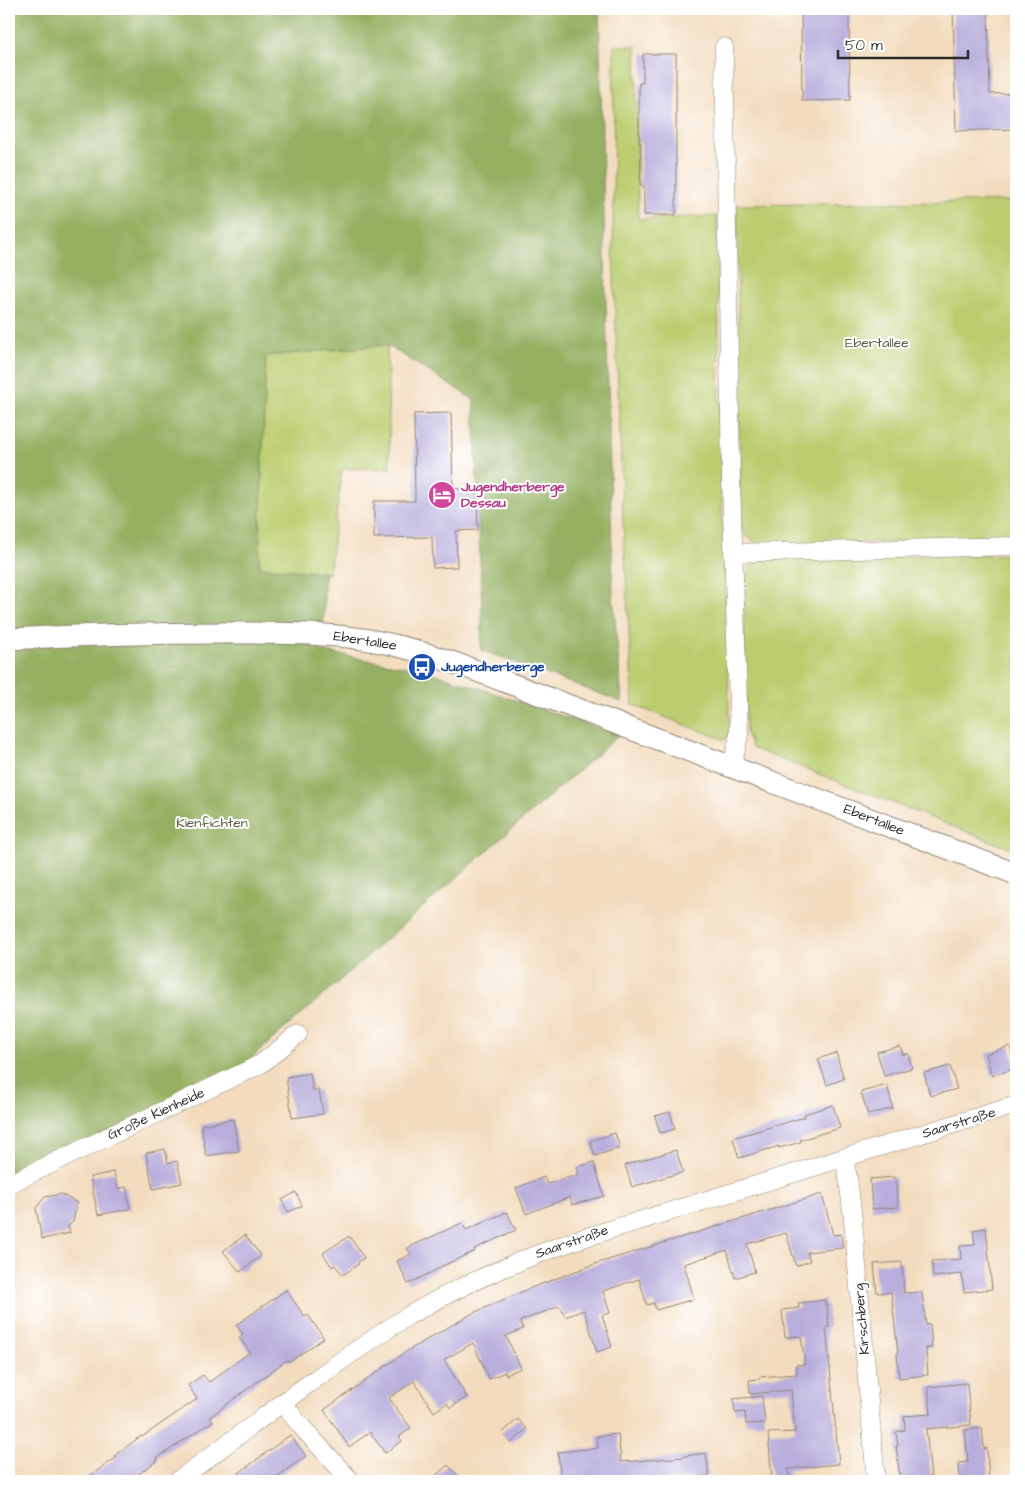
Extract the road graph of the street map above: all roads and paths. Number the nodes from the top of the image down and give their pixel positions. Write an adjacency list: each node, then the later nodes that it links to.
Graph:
1 (724, 47): 3 (street)
2 (1016, 546): 3 (street)
3 (733, 553): 5 (street)
4 (9, 639): 5 (street, Ebertallee)
5 (731, 766): 6 (street, Ebertallee)
6 (1016, 874)
7 (298, 1034): 10 (street, Große Kienheide)
8 (1016, 1105): 9 (street, Saarstraße)
9 (844, 1158): 11 (street, Saarstraße); 14 (street, Kirschberg)
10 (9, 1184)
11 (283, 1402): 12 (street, Saarstraße); 13 (street)
12 (177, 1481)
13 (352, 1481)
14 (876, 1481)

